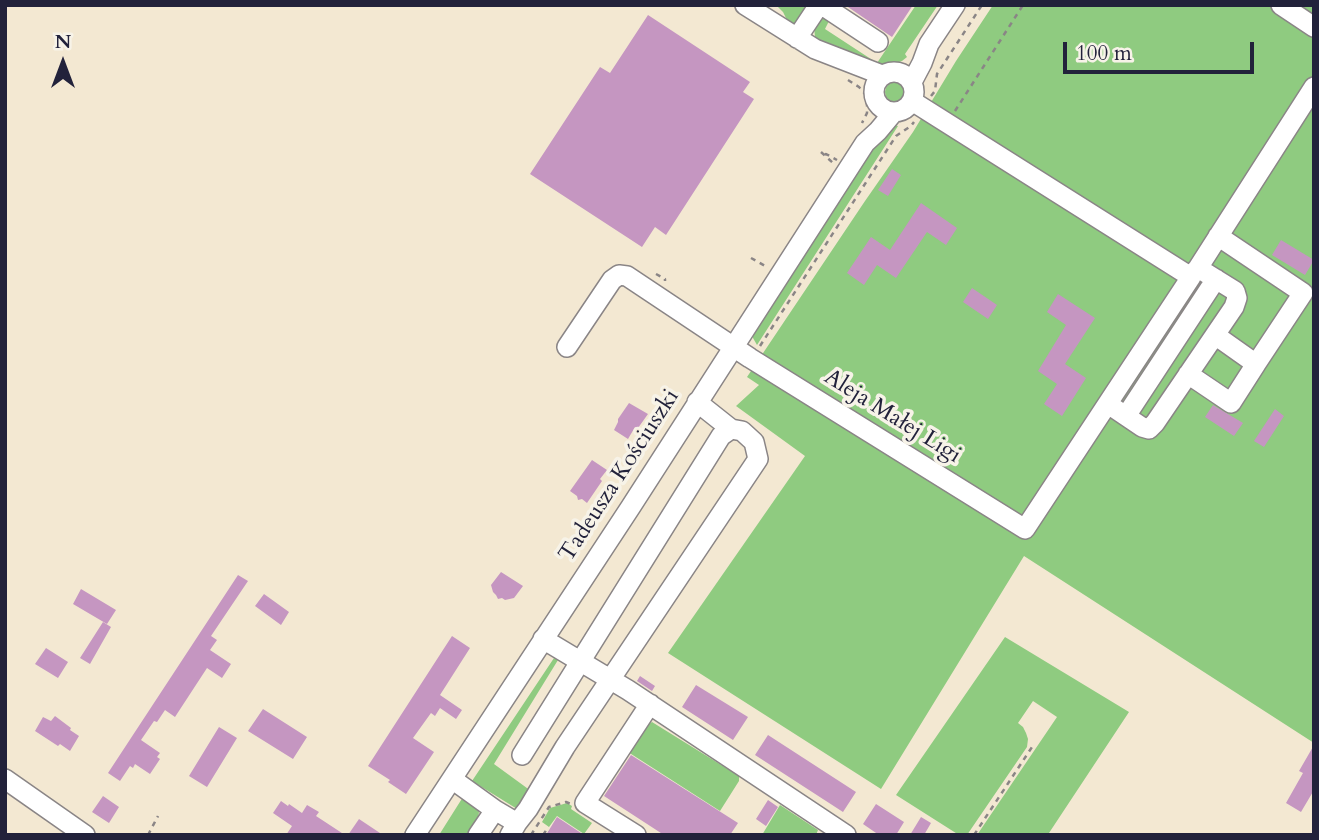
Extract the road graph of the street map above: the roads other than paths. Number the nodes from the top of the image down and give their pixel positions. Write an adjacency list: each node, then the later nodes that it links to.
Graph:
1 (745, 5): 6 (street)
2 (820, 5): 6 (street); 7 (street)
3 (955, 5): 9 (street, Tadeusza Kościuszki)
4 (1281, 5): 5 (street)
5 (1314, 27)
6 (797, 38): 9 (street)
7 (878, 42)
8 (1314, 87): 10 (street)
9 (892, 91): 11 (street); 15 (street, Tadeusza Kościuszki)
10 (1219, 236): 11 (street); 13 (street)
11 (1194, 273): 12 (street); 20 (street)
12 (1216, 279): 14 (street); 21 (street)
13 (1309, 297): 17 (street)
14 (1214, 335): 17 (street); 18 (street)
15 (733, 346): 16 (street, Aleja Małej Ligi); 19 (street, Tadeusza Kościuszki); 20 (street, Aleja Małej Ligi)
16 (567, 347)
17 (1256, 364): 18 (street)
18 (1188, 374): 21 (street)
19 (697, 402): 22 (street); 23 (street, Tadeusza Kościuszki)
20 (1108, 404): 21 (street)
21 (1126, 416)
22 (731, 429): 24 (street); 25 (street)
23 (543, 639): 24 (street); 29 (street, Tadeusza Kościuszki)
24 (580, 661): 25 (street); 27 (street)
25 (610, 679): 26 (street); 31 (street)
26 (650, 705): 35 (street); 36 (street)
27 (522, 755)
28 (5, 779): 32 (street)
29 (452, 779): 30 (street); 33 (street, Tadeusza Kościuszki)
30 (495, 810): 31 (street); 34 (street)
31 (519, 831)
32 (85, 835)
33 (415, 835)
34 (478, 835)
35 (636, 835)
36 (846, 835)

